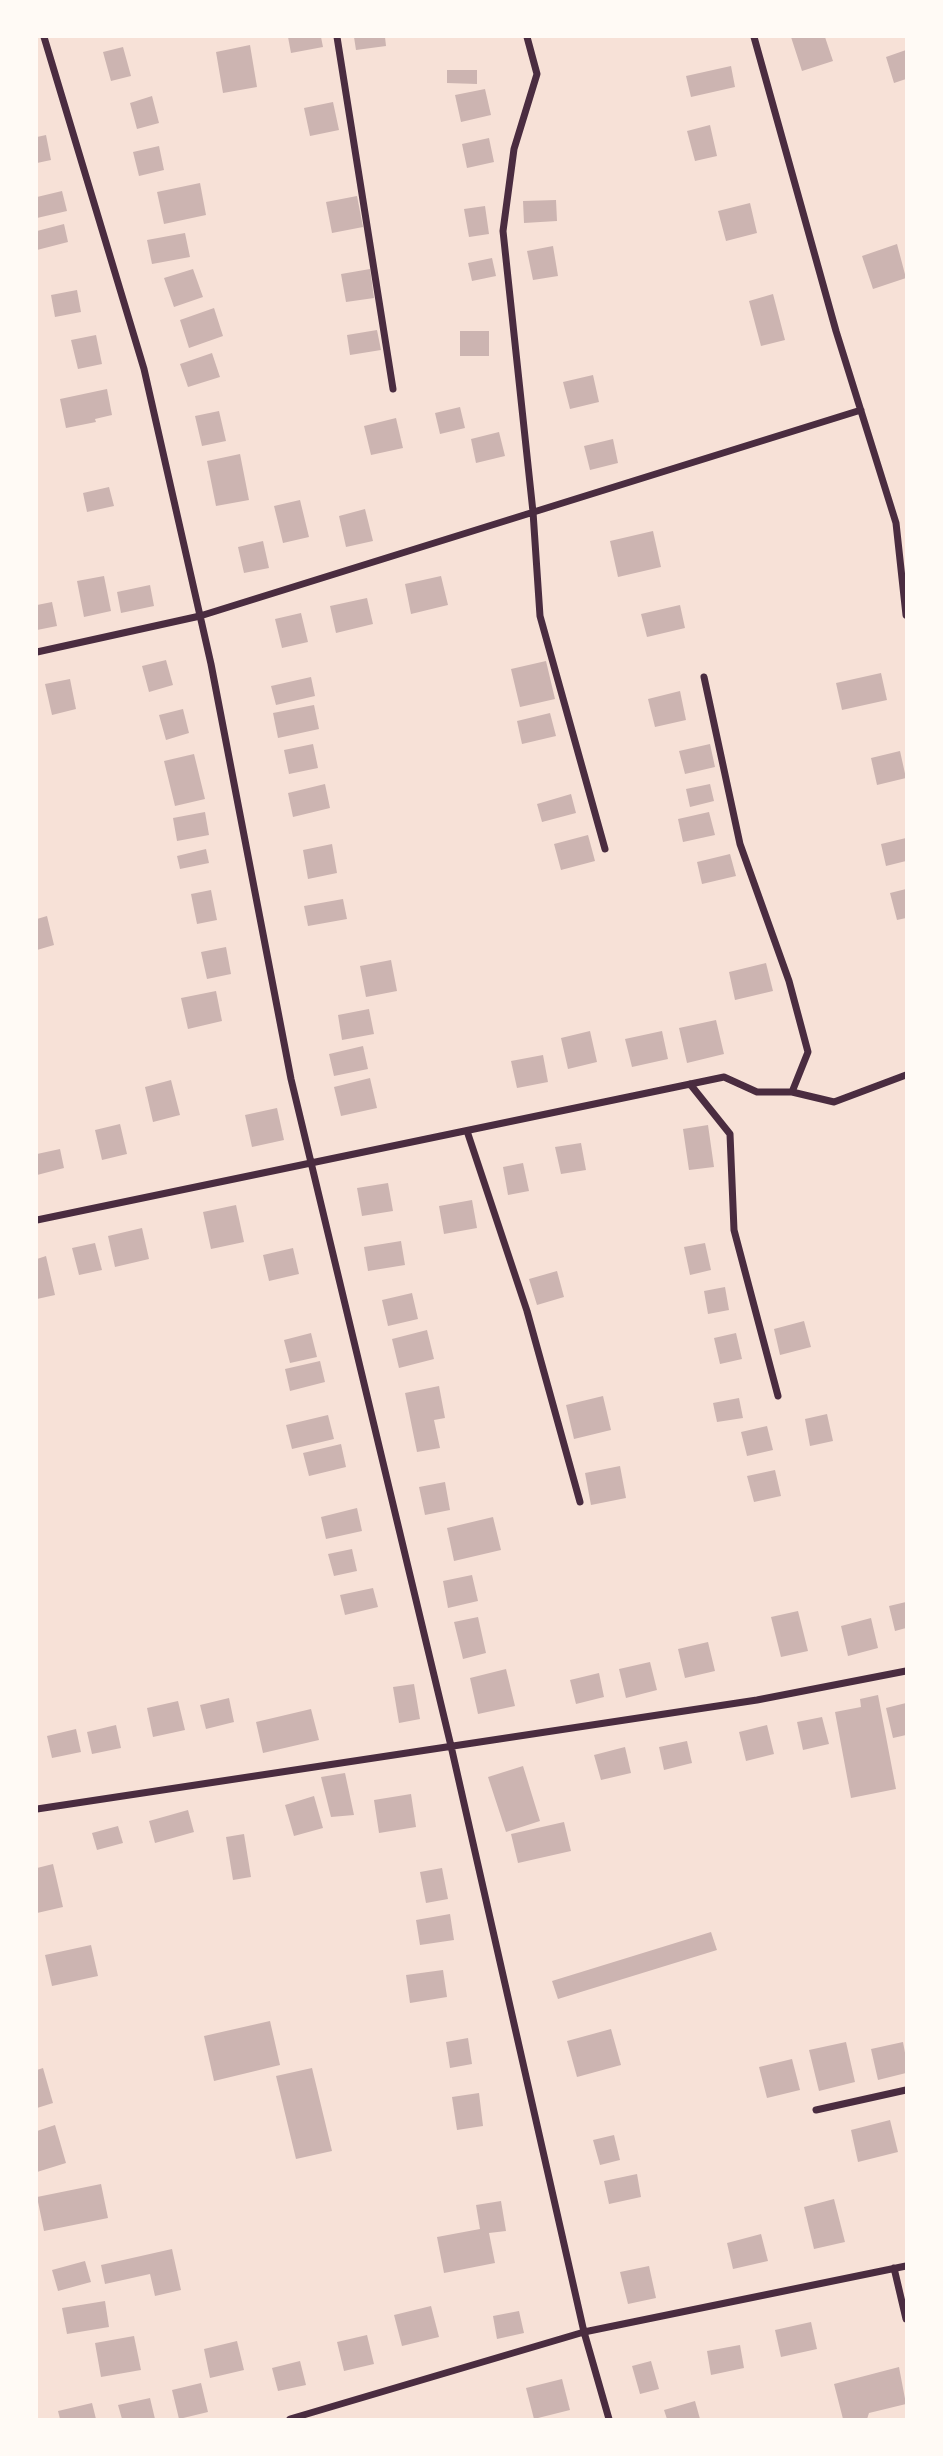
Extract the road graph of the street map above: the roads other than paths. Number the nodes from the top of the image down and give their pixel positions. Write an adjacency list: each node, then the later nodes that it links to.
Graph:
1 (44, 37): 9 (street)
2 (337, 37): 5 (street)
3 (527, 37): 7 (street)
4 (754, 37): 6 (street)
5 (393, 389)
6 (861, 410): 7 (street); 8 (street)
7 (533, 512): 9 (street); 12 (street)
8 (906, 615)
9 (200, 616): 10 (street); 17 (street)
10 (37, 653)
11 (704, 677): 15 (street)
12 (605, 849)
13 (906, 1075): 15 (street)
14 (690, 1084): 15 (street); 16 (street); 19 (street)
15 (792, 1092)
16 (467, 1131): 17 (street); 20 (street)
17 (312, 1163): 18 (street); 22 (street)
18 (37, 1220)
19 (778, 1396)
20 (580, 1502)
21 (906, 1671): 22 (street)
22 (451, 1746): 23 (street); 29 (street)
23 (37, 1810)
24 (906, 2090): 25 (street)
25 (816, 2110)
26 (906, 2266): 27 (street)
27 (894, 2268): 28 (street); 29 (street)
28 (906, 2319)
29 (584, 2332): 30 (street); 31 (street)
30 (290, 2419)
31 (608, 2419)

